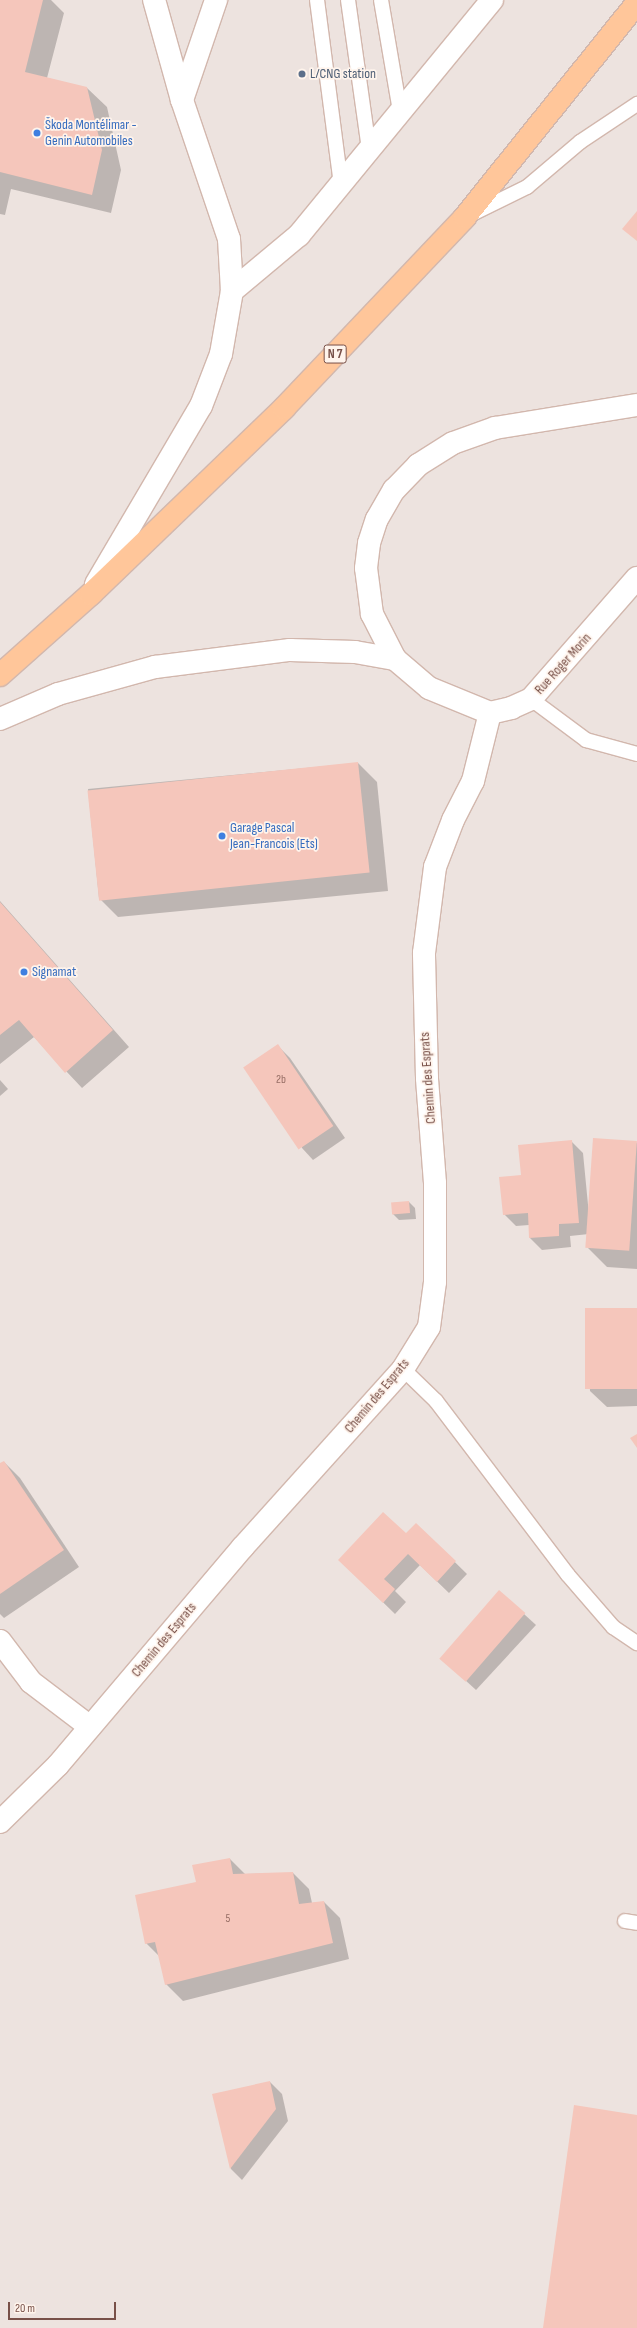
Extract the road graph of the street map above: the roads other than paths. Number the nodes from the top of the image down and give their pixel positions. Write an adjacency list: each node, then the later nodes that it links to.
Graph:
1 (154, 0): 8 (street)
2 (216, 0): 8 (street)
3 (317, 0): 12 (lane)
4 (348, 0): 11 (lane)
5 (381, 0): 10 (lane)
6 (492, 0): 10 (street)
7 (637, 3): 13 (main road, N 7)
8 (182, 100): 14 (street)
9 (637, 104): 13 (lane)
10 (400, 111): 11 (street)
11 (369, 149): 12 (street)
12 (341, 184): 14 (street)
13 (465, 217): 17 (main road, N 7)
14 (232, 291): 17 (street)
15 (637, 405): 18 (street)
16 (637, 578): 20 (street, Rue Roger Morin)
17 (91, 594): 19 (main road, N 7)
18 (396, 659): 21 (street); 22 (street)
19 (0, 675)
20 (531, 699): 21 (street, Rue Roger Morin); 23 (lane)
21 (490, 713): 24 (street, Chemin des Esprats)
22 (0, 719)
23 (637, 754)
24 (403, 1369): 26 (lane); 27 (street, Chemin des Esprats)
25 (0, 1641): 27 (street)
26 (637, 1643)
27 (90, 1727): 28 (street, Chemin des Esprats)
28 (0, 1822)

